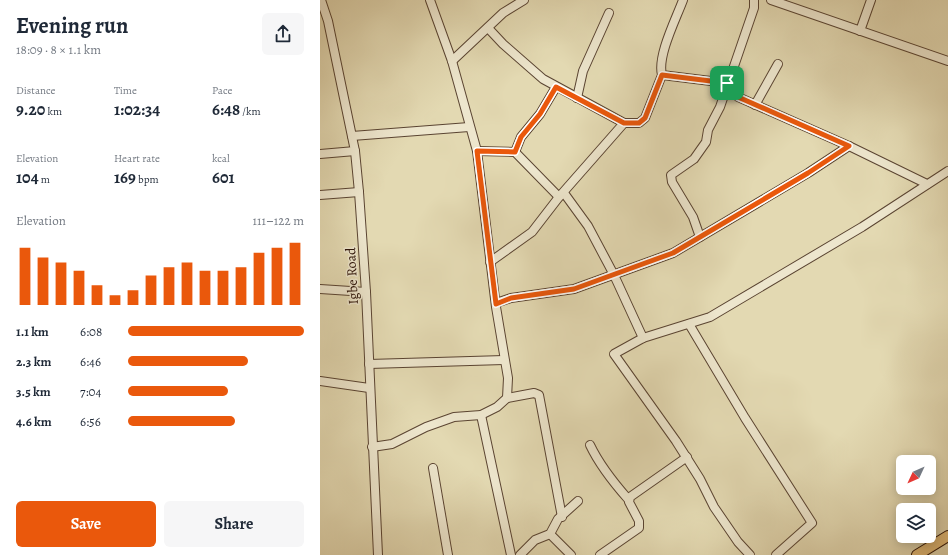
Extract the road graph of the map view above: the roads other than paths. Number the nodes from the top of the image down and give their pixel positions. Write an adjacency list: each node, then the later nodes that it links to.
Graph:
1 (322, 0): 21 (street, Igbe Road)
2 (430, 0): 11 (street)
3 (524, 0): 9 (street)
4 (683, 0): 14 (street)
5 (754, 0): 15 (street)
6 (771, 0): 10 (street)
7 (871, 0): 10 (street)
8 (609, 13): 17 (street)
9 (488, 28): 11 (street); 16 (street)
10 (860, 31): 12 (street)
11 (452, 61): 20 (street)
12 (948, 61)
13 (778, 64): 18 (street)
14 (662, 75): 15 (street); 19 (street)
15 (727, 83): 18 (street); 32 (street)
16 (556, 87): 17 (street); 25 (street)
17 (577, 98): 19 (street)
18 (755, 104): 22 (street)
19 (624, 123): 31 (street)
20 (469, 127): 21 (street); 24 (street)
21 (352, 136): 23 (street, Igbe Road)
22 (849, 146): 28 (street); 32 (street)
23 (355, 151): 26 (street); 29 (street, Igbe Road)
24 (477, 151): 25 (street); 33 (street)
25 (515, 152): 31 (street)
26 (320, 154)
27 (948, 171): 28 (street)
28 (927, 184): 38 (street)
29 (360, 192): 30 (street); 36 (street, Igbe Road)
30 (320, 195)
31 (561, 195): 33 (street); 34 (street)
32 (700, 237): 34 (street)
33 (490, 262): 37 (street)
34 (614, 275): 37 (street); 39 (street)
35 (320, 289): 36 (street)
36 (366, 292): 41 (street, Igbe Road)
37 (496, 304): 40 (street)
38 (689, 324): 39 (street); 62 (street)
39 (643, 338): 48 (street)
40 (504, 360): 41 (street); 44 (street)
41 (368, 364): 43 (street, Igbe Road)
42 (320, 381): 43 (street)
43 (369, 388): 47 (street, Igbe Road)
44 (507, 398): 45 (street); 52 (street)
45 (481, 415): 47 (street); 57 (street)
46 (590, 445): 50 (street)
47 (372, 447): 55 (street, Igbe Road)
48 (687, 457): 50 (street); 61 (street)
49 (434, 468): 56 (street)
50 (628, 499): 60 (street)
51 (578, 500): 52 (street)
52 (562, 517): 53 (street)
53 (550, 534): 58 (street); 59 (street)
54 (948, 536): 63 (main road)
55 (378, 555)
56 (448, 555)
57 (511, 555)
58 (520, 555)
59 (571, 555)
60 (600, 555)
61 (750, 555)
62 (776, 555)
63 (917, 555)

